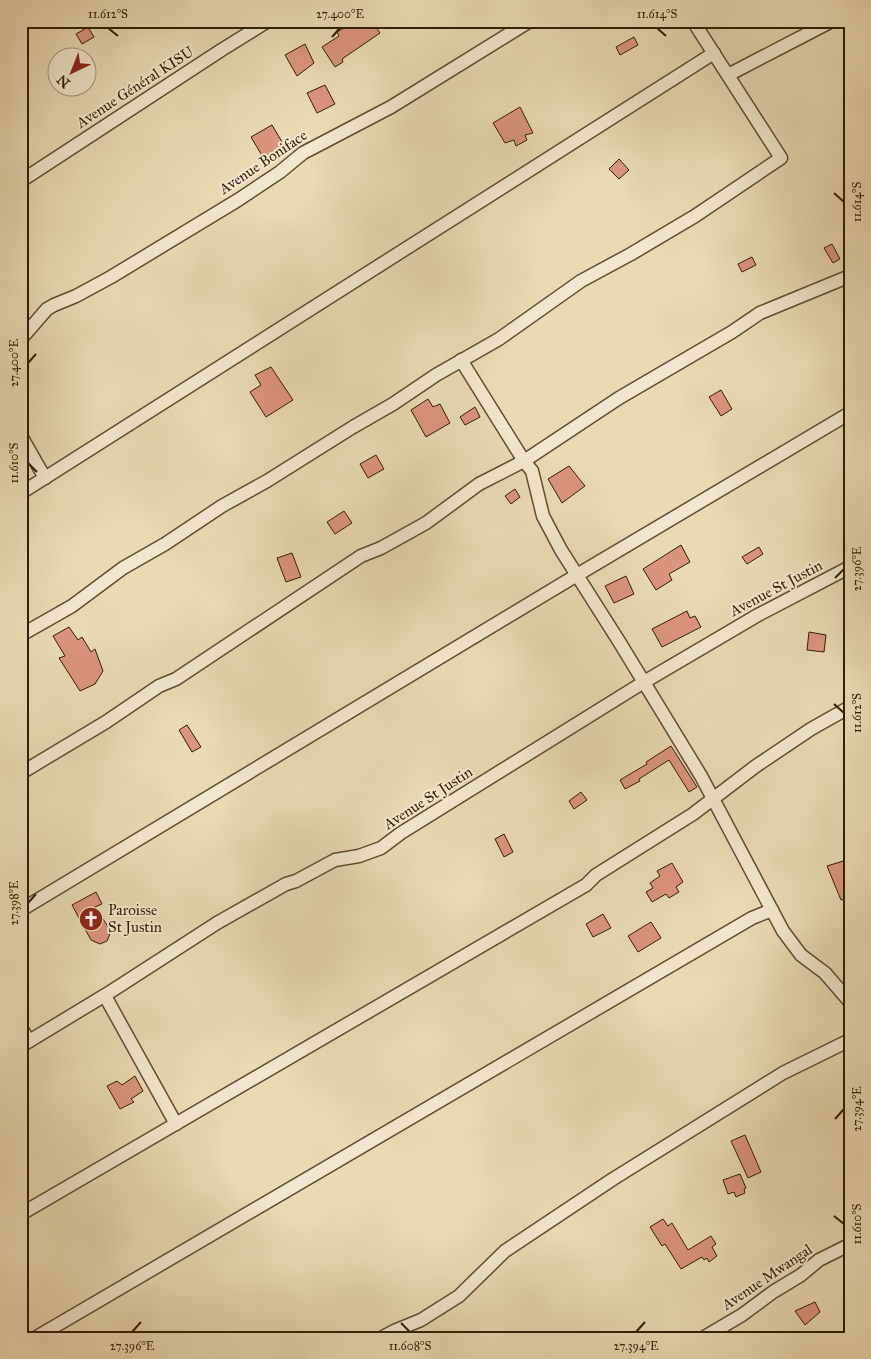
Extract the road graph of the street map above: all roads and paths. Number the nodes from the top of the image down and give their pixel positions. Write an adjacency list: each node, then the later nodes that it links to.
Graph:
1 (268, 21): 7 (street, Avenue Général KISU)
2 (530, 21): 9 (street, Avenue Boniface)
3 (693, 21): 5 (street)
4 (832, 21): 6 (street)
5 (714, 54): 6 (street); 14 (street)
6 (728, 75): 10 (street)
7 (21, 181)
8 (850, 276): 13 (street)
9 (21, 339)
10 (461, 360): 13 (street); 18 (street)
11 (850, 413): 17 (street)
12 (21, 436): 14 (street)
13 (524, 462): 17 (street); 21 (street)
14 (45, 478): 15 (street)
15 (21, 492)
16 (850, 567): 19 (street, Avenue St Justin)
17 (576, 575): 19 (street); 23 (street)
18 (21, 635)
19 (644, 682): 22 (street); 25 (street, Avenue St Justin)
20 (850, 708): 22 (street)
21 (21, 773)
22 (713, 799): 24 (street); 30 (street)
23 (21, 910)
24 (772, 910): 26 (street); 34 (street)
25 (105, 996): 29 (street, Avenue St Justin); 30 (street)
26 (850, 1002)
27 (21, 1028): 29 (street)
28 (850, 1040): 33 (street)
29 (25, 1044)
30 (176, 1124): 31 (street)
31 (21, 1214)
32 (850, 1243): 36 (street, Avenue Mwangal)
33 (397, 1334): 35 (street)
34 (35, 1338)
35 (381, 1338)
36 (703, 1338)

